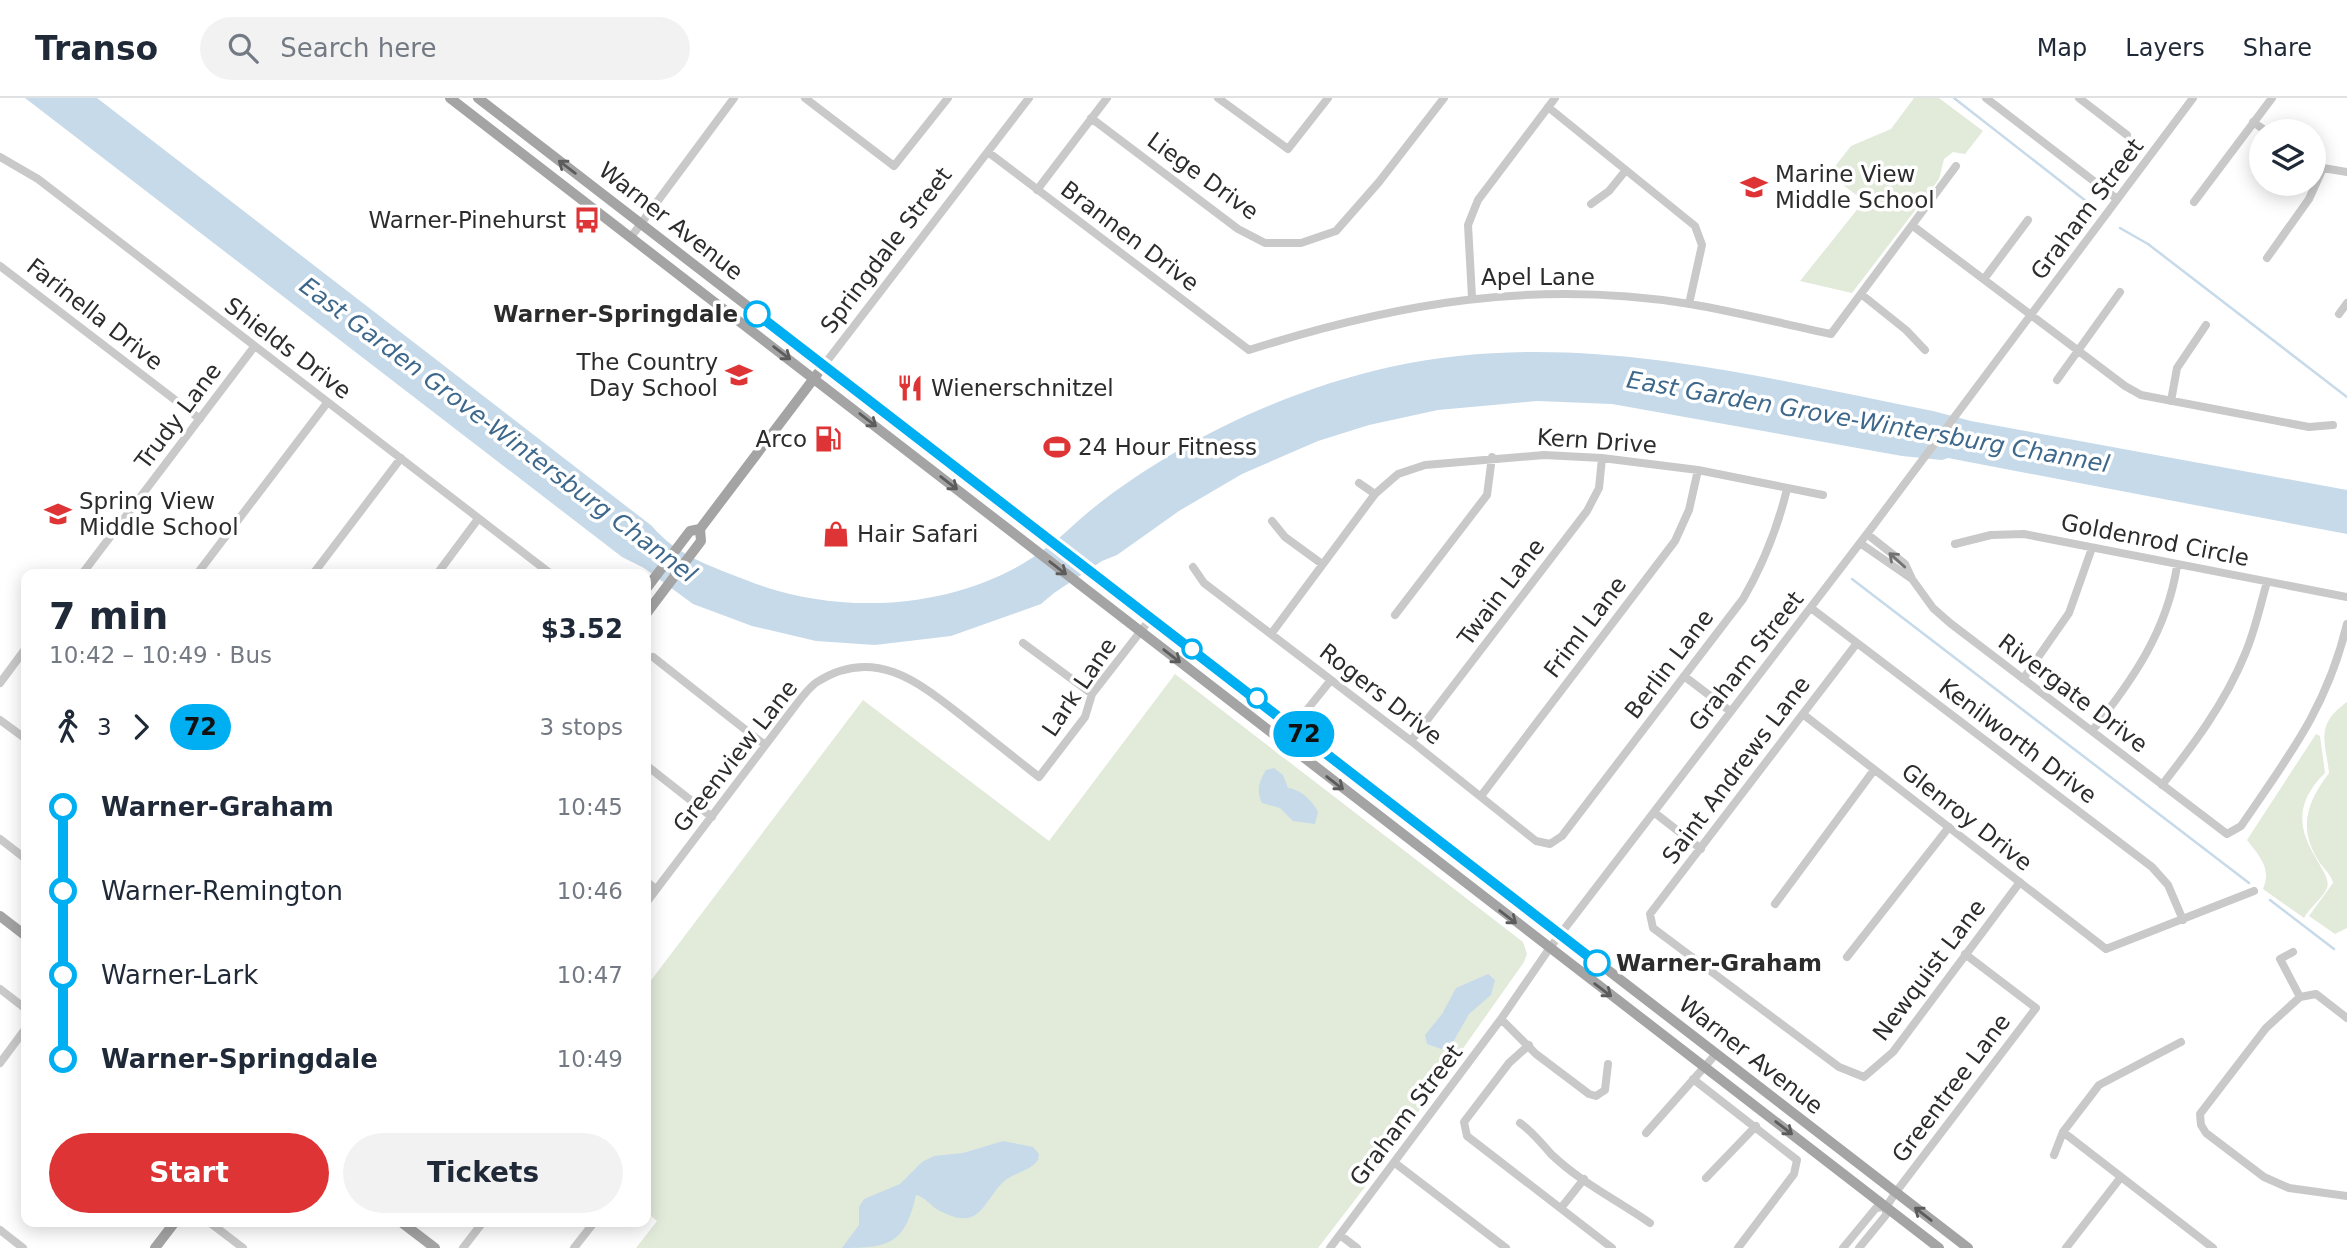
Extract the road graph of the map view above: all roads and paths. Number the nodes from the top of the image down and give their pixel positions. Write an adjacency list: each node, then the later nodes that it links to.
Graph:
1 (450, 98): 35 (main road, Warner Avenue)
2 (478, 98): 33 (main road, Warner Avenue, one-way to 2)
3 (734, 98): 33 (street)
4 (806, 98): 5 (street)
5 (948, 98)
6 (1029, 98): 21 (street, Springdale Street)
7 (1107, 98): 17 (street)
8 (1218, 98): 9 (street)
9 (1328, 98)
10 (1444, 98): 17 (street, Liege Drive)
11 (1555, 98): 16 (street)
12 (1986, 98): 29 (street)
13 (2079, 98): 20 (street)
14 (2193, 98): 29 (street, Graham Street)
15 (2272, 98): 18 (street)
16 (1548, 107): 25 (street); 42 (street)
17 (1091, 118): 27 (street)
18 (2255, 119)
19 (2249, 127): 30 (street)
20 (2127, 135)
21 (988, 152): 27 (street, Brannen Drive); 53 (street, Springdale Street)
22 (0, 157): 49 (street, Shields Drive)
23 (1956, 166): 34 (street)
24 (2326, 168): 26 (street)
25 (1626, 170): 31 (street); 45 (street)
26 (2347, 172)
27 (1037, 190): 50 (street, Brannen Drive)
28 (2310, 196): 36 (street)
29 (2115, 202): 47 (street, Graham Street)
30 (2194, 202)
31 (1591, 204)
32 (2028, 220): 39 (street)
33 (641, 223): 35 (street); 43 (main road, Warner Avenue)
34 (1913, 226): 39 (street); 41 (street)
35 (631, 237): 38 (main road, Warner Avenue)
36 (2267, 258)
37 (0, 266): 58 (street, Farinella Drive)
38 (685, 278): 43 (main road); 54 (main road, Warner Avenue, one-way to 54)
39 (1984, 279): 47 (street)
40 (2120, 292): 52 (street)
41 (1861, 294): 45 (street, Apel Lane); 51 (street)
42 (1472, 297): 45 (street, Apel Lane); 50 (street, Apel Lane)
43 (743, 303): 53 (main road, Warner Avenue)
44 (2347, 303): 46 (street)
45 (1689, 304)
46 (2339, 314)
47 (2032, 316): 52 (street); 74 (street, Graham Street)
48 (2206, 325): 56 (street)
49 (254, 347): 57 (street, Shields Drive); 58 (street, Trudy Lane)
50 (1249, 350)
51 (1925, 350)
52 (2078, 351): 55 (street); 56 (street)
53 (824, 365): 54 (main road, Springdale Street); 65 (main road, Warner Avenue)
54 (815, 378): 69 (main road, Warner Avenue, one-way to 69); 72 (main road, Springdale Street)
55 (2057, 380)
56 (2171, 401): 59 (street)
57 (327, 403): 61 (street, Shields Drive); 83 (street)
58 (200, 419): 82 (street, Trudy Lane)
59 (2333, 425)
60 (1492, 457): 62 (street, Kern Drive); 67 (street, Kern Drive); 93 (street)
61 (401, 458): 70 (street, Shields Drive); 84 (street)
62 (1602, 458): 63 (street, Kern Drive); 114 (street, Twain Lane)
63 (1698, 470): 66 (street, Kern Drive); 120 (street, Friml Lane)
64 (1359, 482): 67 (street)
65 (980, 486): 69 (main road); 75 (main road, Warner Avenue)
66 (1787, 489): 68 (street, Kern Drive); 102 (street, Berlin Lane)
67 (1375, 494): 79 (street, Kern Drive)
68 (1823, 495)
69 (970, 499): 73 (main road, Warner Avenue)
70 (478, 519): 85 (street); 86 (street, Shields Drive)
71 (1272, 522): 79 (street)
72 (700, 529): 89 (main road, Springdale Street); 91 (main road, Springdale Street)
73 (1011, 531): 75 (main road); 96 (main road, Warner Avenue, one-way to 96)
74 (1867, 534): 76 (street, Graham Street); 87 (street, Rivergate Drive, one-way to 74)
75 (1054, 542): 94 (main road, Warner Avenue)
76 (1860, 543): 87 (street, Rivergate Drive); 92 (street, Graham Street)
77 (1955, 544): 78 (street, Goldenrod Circle)
78 (2092, 548): 80 (street, Goldenrod Circle); 103 (street)
79 (1322, 564): 97 (street, Kern Drive)
80 (2177, 566): 88 (street, Goldenrod Circle); 111 (street)
81 (1193, 567): 97 (street, Rogers Drive)
82 (86, 569)
83 (201, 569)
84 (317, 569)
85 (441, 569)
86 (544, 569)
87 (1912, 579): 103 (street, Rivergate Drive)
88 (2267, 582): 90 (street, Goldenrod Circle); 119 (street)
89 (651, 583)
90 (2347, 597)
91 (651, 607)
92 (1811, 608): 99 (street, Kenilworth Drive); 107 (street, Graham Street)
93 (1395, 615)
94 (1151, 618): 96 (street, Lark Lane); 110 (main road, Warner Avenue)
95 (2347, 624): 119 (street, Rivergate Drive)
96 (1141, 632): 106 (street, Lark Lane); 113 (main road, Warner Avenue, one-way to 113)
97 (1271, 634): 104 (street, Rogers Drive)
98 (1023, 643): 106 (street)
99 (1857, 643): 108 (street, Saint Andrews Lane); 135 (street, Kenilworth Drive)
100 (21, 655): 105 (street)
101 (653, 657): 115 (street)
102 (1684, 676): 107 (street); 125 (street, Berlin Lane)
103 (2023, 679): 111 (street, Rivergate Drive)
104 (1331, 680): 110 (street); 114 (street, Rogers Drive)
105 (0, 683)
106 (1092, 694): 118 (street, Lark Lane)
107 (1730, 712): 121 (street, Graham Street)
108 (1804, 715): 117 (street, Glenroy Drive); 126 (street, Saint Andrews Lane)
109 (0, 720): 112 (street)
110 (1294, 726): 113 (street); 137 (main road, Warner Avenue)
111 (2092, 732): 119 (street, Rivergate Drive)
112 (21, 735)
113 (1281, 741): 138 (main road, Warner Avenue, one-way to 138)
114 (1411, 741): 120 (street, Rogers Drive)
115 (765, 745): 118 (street, Greenview Lane); 122 (street, Greenview Lane)
116 (651, 769): 122 (street)
117 (1874, 770): 123 (street, Glenroy Drive); 133 (street)
118 (1039, 777)
119 (2162, 785)
120 (1481, 796): 125 (street, Rogers Drive)
121 (1655, 813): 126 (street); 137 (street, Graham Street)
122 (712, 817): 130 (street, Greenview Lane)
123 (1948, 827): 128 (street, Glenroy Drive); 141 (street)
124 (0, 839): 127 (street)
125 (1550, 844)
126 (1701, 849): 154 (street, Saint Andrews Lane)
127 (21, 855)
128 (2020, 882): 135 (street, Glenroy Drive); 140 (street, Newquist Lane)
129 (651, 885): 130 (street)
130 (656, 889): 132 (street, Greenview Lane)
131 (2254, 891): 135 (street)
132 (651, 896)
133 (1775, 904)
134 (0, 916): 136 (main road)
135 (2183, 920)
136 (21, 932)
137 (1560, 934): 138 (street, Graham Street); 150 (main road, Warner Avenue)
138 (1549, 949): 146 (street, Graham Street); 153 (main road, Warner Avenue, one-way to 153)
139 (2292, 952): 143 (street)
140 (1965, 954): 154 (street, Newquist Lane); 165 (street, Greentree Lane)
141 (1847, 957)
142 (0, 989): 144 (street)
143 (2300, 997): 145 (street); 166 (street)
144 (21, 1005)
145 (2347, 1018)
146 (1501, 1019): 149 (street); 161 (street, Graham Street)
147 (21, 1035): 151 (street)
148 (2181, 1042): 158 (street)
149 (1529, 1045): 152 (street); 168 (street)
150 (1715, 1055): 153 (street); 165 (main road, Warner Avenue)
151 (0, 1063)
152 (1608, 1064)
153 (1706, 1067): 155 (street); 167 (main road, Warner Avenue, one-way to 167)
154 (1864, 1077)
155 (1693, 1079): 157 (street); 159 (street)
156 (1520, 1123): 164 (street)
157 (1756, 1126): 163 (street); 187 (street)
158 (2063, 1132): 160 (street); 162 (street)
159 (1646, 1133)
160 (2054, 1154)
161 (1395, 1163): 176 (street, Graham Street); 185 (street)
162 (2121, 1177): 192 (street); 193 (street)
163 (1706, 1178)
164 (1584, 1179): 168 (street); 169 (street)
165 (1896, 1192): 167 (street, Greentree Lane); 191 (main road, Warner Avenue, one-way to 165)
166 (2347, 1196)
167 (1886, 1207): 188 (street); 189 (street, Greentree Lane); 190 (main road, Warner Avenue)
168 (1561, 1208): 186 (street)
169 (1650, 1223)
170 (171, 1227): 178 (main road)
171 (216, 1227): 179 (street)
172 (408, 1227): 180 (main road)
173 (479, 1227): 181 (street)
174 (587, 1227): 182 (street)
175 (0, 1230): 177 (street)
176 (1340, 1235): 183 (street, Graham Street); 184 (street)
177 (23, 1248)
178 (155, 1248)
179 (243, 1248)
180 (435, 1248)
181 (463, 1248)
182 (574, 1248)
183 (1330, 1248)
184 (1357, 1248)
185 (1506, 1248)
186 (1612, 1248)
187 (1738, 1248)
188 (1843, 1248)
189 (1860, 1248)
190 (1939, 1248)
191 (1968, 1248)
192 (2066, 1248)
193 (2213, 1248)

